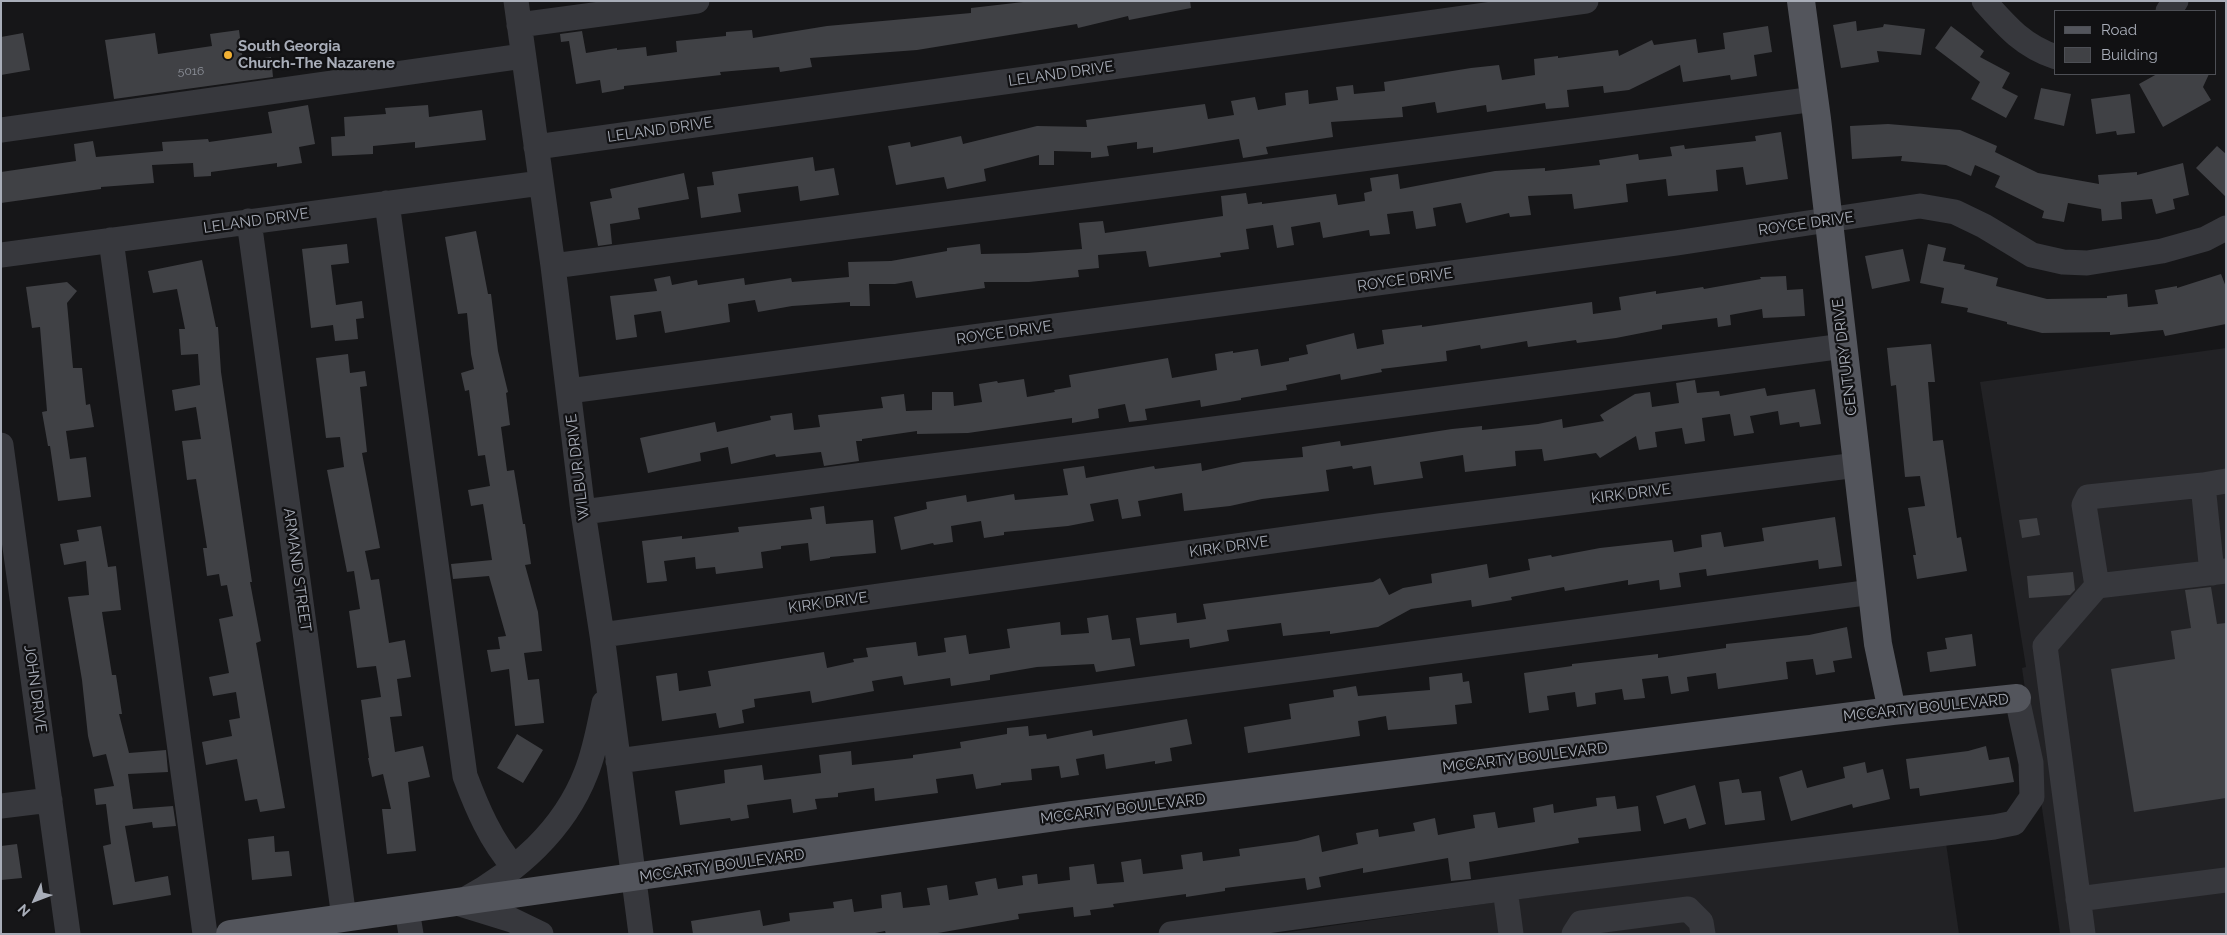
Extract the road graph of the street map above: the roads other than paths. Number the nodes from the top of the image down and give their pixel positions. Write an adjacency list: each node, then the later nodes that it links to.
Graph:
1 (697, 1): 5 (street)
2 (1586, 1): 10 (street, LELAND DRIVE)
3 (1801, 1): 8 (main road, CENTURY DRIVE)
4 (1984, 1): 7 (street)
5 (517, 13): 6 (street, WILBUR DRIVE)
6 (523, 56): 9 (street); 10 (street, WILBUR DRIVE)
7 (2054, 56)
8 (1815, 99): 14 (main road, CENTURY DRIVE); 18 (street)
9 (1, 130)
10 (536, 147): 11 (street, WILBUR DRIVE)
11 (541, 182): 12 (street, LELAND DRIVE); 18 (street, WILBUR DRIVE)
12 (387, 203): 13 (street, LELAND DRIVE); 35 (street)
13 (249, 221): 16 (street, LELAND DRIVE); 41 (street, ARMAND STREET)
14 (1829, 221): 15 (street, ROYCE DRIVE); 19 (main road, CENTURY DRIVE); 20 (street, ROYCE DRIVE)
15 (2226, 228)
16 (111, 240): 17 (street, LELAND DRIVE); 45 (street)
17 (1, 255)
18 (553, 266): 20 (street, WILBUR DRIVE)
19 (1844, 346): 22 (main road, CENTURY DRIVE); 24 (street)
20 (569, 391): 24 (street, WILBUR DRIVE)
21 (1, 445): 33 (street, JOHN DRIVE)
22 (1857, 465): 27 (main road, CENTURY DRIVE); 28 (street, KIRK DRIVE)
23 (2214, 483): 25 (street); 26 (street)
24 (583, 512): 28 (street, WILBUR DRIVE)
25 (2219, 572): 26 (street)
26 (2097, 586): 39 (street)
27 (1872, 592): 31 (main road, CENTURY DRIVE); 32 (street)
28 (602, 635): 29 (street, WILBUR DRIVE)
29 (608, 683): 32 (street, WILBUR DRIVE); 35 (street)
30 (2017, 698): 31 (main road, MCCARTY BOULEVARD); 38 (street)
31 (1892, 712): 36 (main road, MCCARTY BOULEVARD)
32 (618, 761): 36 (street, WILBUR DRIVE)
33 (50, 800): 34 (street); 44 (street, JOHN DRIVE)
34 (1, 806)
35 (514, 867): 40 (street)
36 (633, 878): 40 (main road, MCCARTY BOULEVARD); 47 (street, WILBUR DRIVE)
37 (2226, 880): 39 (street)
38 (1505, 889): 48 (street); 49 (street)
39 (2078, 899): 52 (street)
40 (457, 903): 42 (main road, MCCARTY BOULEVARD); 46 (street)
41 (344, 918): 42 (main road, MCCARTY BOULEVARD); 43 (main road, MCCARTY BOULEVARD)
42 (409, 922)
43 (246, 933)
44 (68, 934)
45 (205, 934)
46 (541, 934)
47 (641, 934)
48 (1171, 934)
49 (1511, 934)
50 (1574, 934): 51 (street)
51 (1703, 934)
52 (2083, 934)

